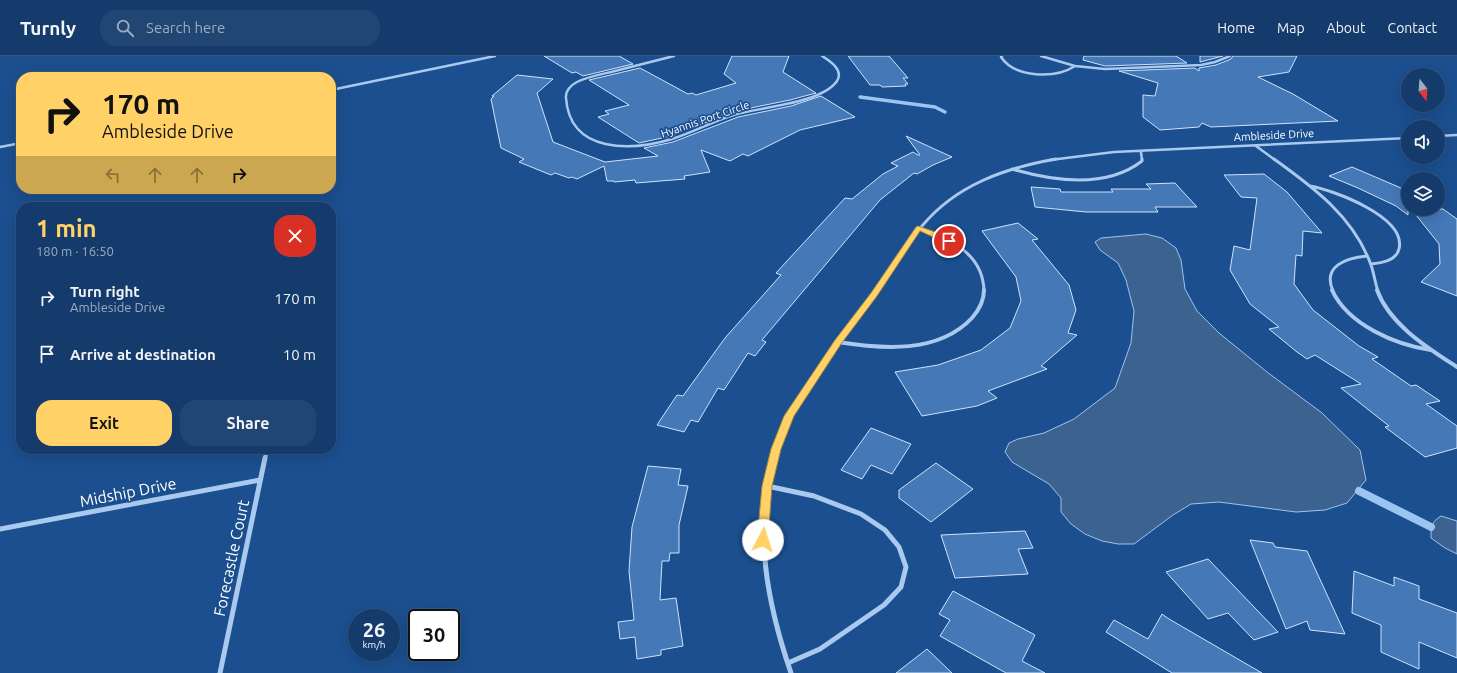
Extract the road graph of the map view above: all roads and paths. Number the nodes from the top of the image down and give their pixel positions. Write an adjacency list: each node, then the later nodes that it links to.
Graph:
1 (495, 56): 10 (street)
2 (662, 56): 8 (street)
3 (674, 56): 8 (street, Hyannis Port Circle)
4 (822, 56): 8 (street, Hyannis Port Circle)
5 (1002, 56): 9 (street)
6 (1041, 56): 9 (street)
7 (1230, 56): 9 (street)
8 (666, 58)
9 (1075, 66)
10 (336, 89)
11 (1457, 135): 12 (street)
12 (1445, 136)
13 (1401, 138): 15 (street, Ambleside Drive)
14 (16, 144): 16 (street)
15 (1255, 146): 17 (street, Ambleside Drive); 19 (street)
16 (0, 147)
17 (1141, 152): 18 (street, Ambleside Drive); 18 (street)
18 (1011, 169): 20 (street, Ambleside Drive)
19 (1310, 186): 21 (street); 22 (street)
20 (918, 228): 23 (street, Ambleside Drive); 23 (street)
21 (1367, 256): 22 (street); 24 (street)
22 (1371, 264): 24 (street)
23 (838, 342): 28 (street, Ambleside Drive)
24 (1432, 350): 25 (street)
25 (1457, 367)
26 (265, 454): 27 (street, Forecastle Court)
27 (260, 480): 29 (street, Midship Drive); 31 (street, Forecastle Court)
28 (767, 486): 30 (street, Ambleside Drive); 30 (street)
29 (0, 529)
30 (788, 663): 32 (street, Ambleside Drive)
31 (220, 673)
32 (791, 673)

